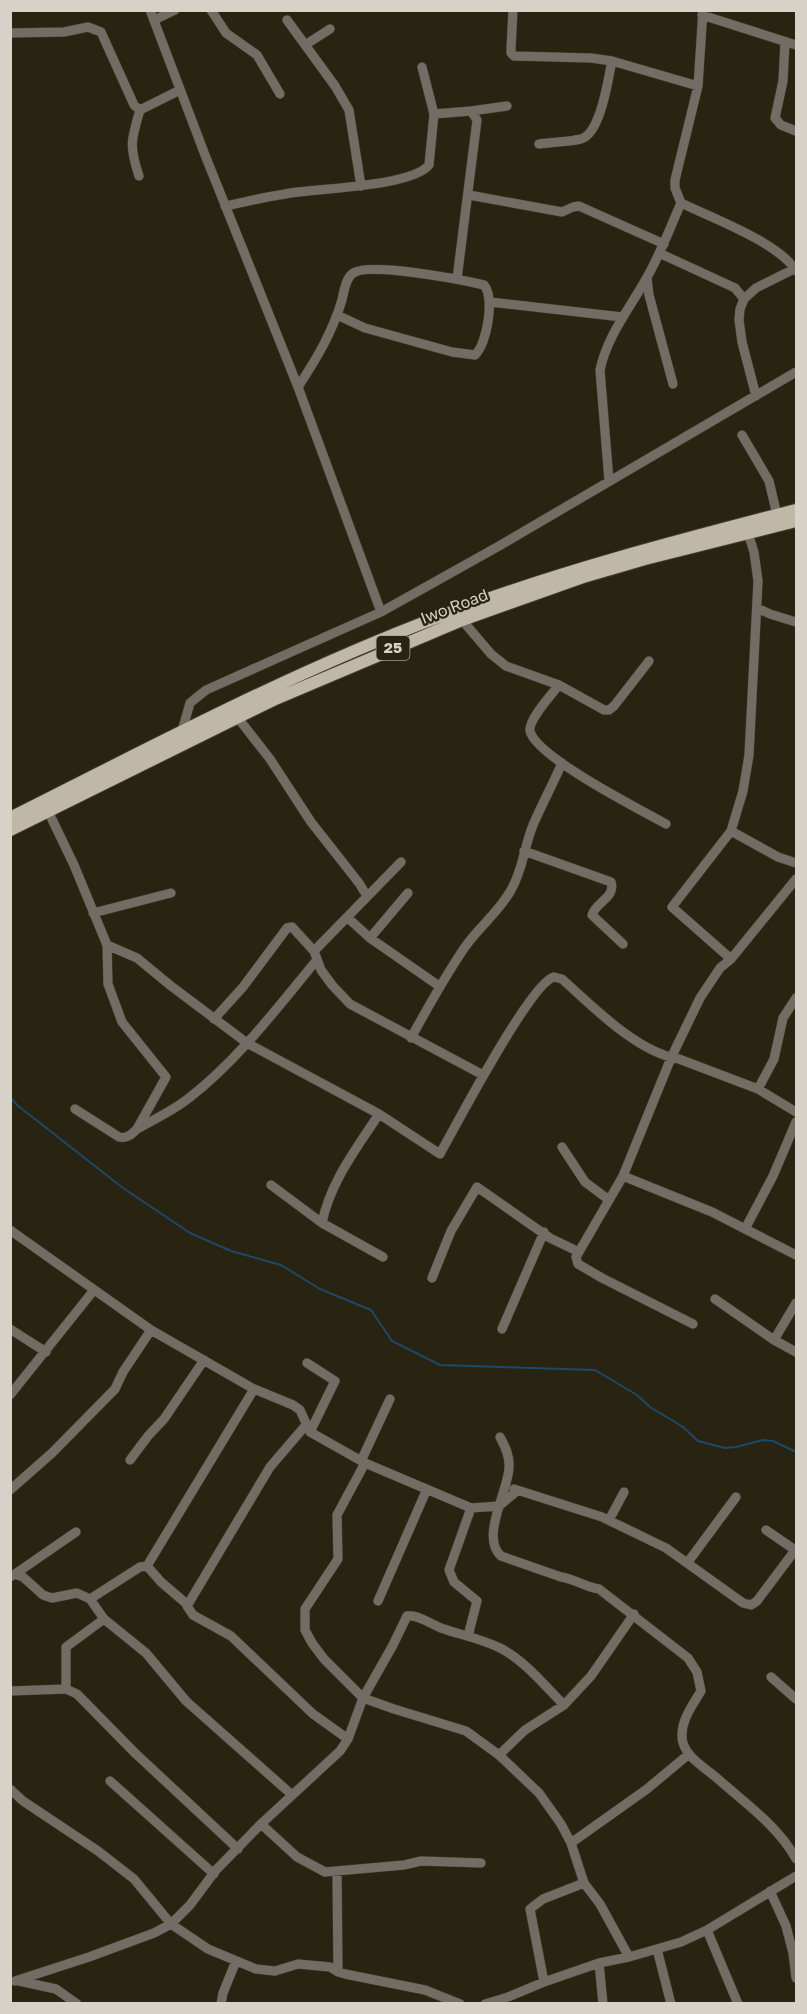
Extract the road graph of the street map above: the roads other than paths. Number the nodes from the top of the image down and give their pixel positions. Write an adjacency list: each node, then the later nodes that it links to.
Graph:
1 (150, 10): 6 (street)
2 (175, 10): 6 (street)
3 (211, 10): 17 (street)
4 (513, 10): 13 (street)
5 (702, 13): 10 (street); 15 (street)
6 (154, 20): 16 (street)
7 (287, 20): 11 (street)
8 (330, 29): 11 (street)
9 (10, 33): 19 (street)
10 (785, 42): 12 (street); 22 (street)
11 (305, 45): 25 (street)
12 (796, 45)
13 (612, 62): 15 (street); 23 (street)
14 (422, 67): 21 (street)
15 (698, 86): 27 (street)
16 (180, 90): 19 (street); 28 (street)
17 (280, 94)
18 (507, 106): 20 (street)
19 (140, 110): 24 (street)
20 (471, 111): 21 (street); 26 (street)
21 (434, 114): 25 (street)
22 (796, 131)
23 (539, 144)
24 (139, 176)
25 (362, 186): 28 (street)
26 (469, 195): 29 (street); 32 (street)
27 (681, 203): 29 (street); 30 (street)
28 (225, 206): 39 (street)
29 (661, 249): 31 (street); 33 (street)
30 (796, 268): 33 (street)
31 (647, 278): 36 (street); 38 (street)
32 (457, 279): 34 (street); 35 (street)
33 (744, 299): 40 (street)
34 (490, 302): 35 (street); 36 (street)
35 (337, 315): 39 (street)
36 (622, 317): 42 (street)
37 (796, 372): 40 (street)
38 (673, 384)
39 (298, 387): 48 (street)
40 (756, 396): 42 (street)
41 (742, 435): 44 (street)
42 (609, 481): 48 (street)
43 (796, 510): 44 (main road, Iwo Road)
44 (777, 515): 54 (main road, Iwo Road)
45 (796, 521): 46 (main road, Iwo Road / 25)
46 (748, 534): 47 (street); 49 (main road, Iwo Road / 25)
47 (757, 608): 50 (street); 61 (street)
48 (381, 612): 54 (street)
49 (462, 620): 52 (street); 53 (main road, Iwo Road / 25)
50 (796, 622)
51 (649, 661): 52 (street)
52 (559, 685): 55 (street)
53 (238, 718): 56 (main road, Iwo Road / 25); 68 (street)
54 (182, 731): 56 (main road, Iwo Road)
55 (562, 763): 59 (street); 62 (street)
56 (106, 775): 57 (main road, Iwo Road / 25); 58 (main road, Iwo Road)
57 (48, 811): 60 (main road, Iwo Road / 25); 69 (street)
58 (10, 819)
59 (666, 824)
60 (10, 830)
61 (731, 831): 64 (street); 75 (street)
62 (524, 851): 72 (street); 77 (street)
63 (401, 862): 68 (street)
64 (796, 863)
65 (796, 879): 75 (street)
66 (408, 893): 71 (street)
67 (171, 894): 69 (street)
68 (367, 896): 70 (street)
69 (93, 913): 73 (street)
70 (348, 918): 71 (street); 74 (street)
71 (370, 938): 77 (street)
72 (623, 944)
73 (107, 945): 79 (street); 85 (street)
74 (314, 951): 76 (street); 79 (street)
75 (731, 959): 82 (street)
76 (316, 962): 80 (street); 81 (street)
77 (439, 986): 80 (street)
78 (796, 998): 84 (street)
79 (214, 1019): 81 (street)
80 (411, 1038): 83 (street)
81 (247, 1043): 88 (street); 89 (street)
82 (671, 1058): 83 (street); 84 (street); 93 (street)
83 (483, 1075): 89 (street)
84 (758, 1089): 87 (street)
85 (152, 1104): 88 (street); 91 (street)
86 (75, 1109): 91 (street)
87 (796, 1112)
88 (165, 1113): 91 (street)
89 (379, 1114): 96 (street)
90 (796, 1122): 97 (street)
91 (137, 1129)
92 (562, 1147): 95 (street)
93 (623, 1176): 95 (street); 97 (street)
94 (271, 1185): 96 (street)
95 (609, 1200): 100 (street)
96 (322, 1223): 102 (street)
97 (745, 1228): 101 (street)
98 (10, 1230): 104 (street)
99 (544, 1232): 100 (street); 103 (street); 109 (street)
100 (579, 1252): 107 (street)
101 (796, 1255)
102 (382, 1257)
103 (432, 1278)
104 (94, 1290): 110 (street); 112 (street)
105 (714, 1299): 111 (street)
106 (796, 1303): 111 (street)
107 (693, 1324)
108 (10, 1329): 112 (street)
109 (502, 1329)
110 (151, 1330): 114 (street); 125 (street)
111 (774, 1340): 113 (street)
112 (46, 1352): 117 (street)
113 (796, 1352)
114 (204, 1360): 116 (street); 121 (street)
115 (307, 1363): 119 (street)
116 (254, 1389): 119 (street); 136 (street)
117 (10, 1395)
118 (390, 1399): 122 (street)
119 (308, 1428): 122 (street); 140 (street)
120 (500, 1437): 123 (street)
121 (130, 1460)
122 (363, 1462): 124 (street); 147 (street)
123 (506, 1487): 126 (street); 129 (street)
124 (427, 1489): 130 (street); 139 (street)
125 (10, 1490)
126 (517, 1491): 129 (street); 131 (street)
127 (624, 1492): 131 (street)
128 (736, 1497): 135 (street)
129 (499, 1506): 130 (street); 141 (street)
130 (471, 1508): 143 (street)
131 (609, 1520): 135 (street)
132 (766, 1530): 134 (street)
133 (76, 1532): 137 (street)
134 (796, 1550): 135 (street)
135 (688, 1562)
136 (147, 1566): 138 (street); 140 (street)
137 (13, 1575): 138 (street)
138 (90, 1599): 142 (street)
139 (378, 1601)
140 (188, 1605): 150 (street)
141 (634, 1614): 149 (street); 151 (street)
142 (104, 1619): 145 (street); 155 (street)
143 (468, 1636): 147 (street); 149 (street)
144 (771, 1677): 148 (street)
145 (66, 1689): 146 (street); 158 (street)
146 (10, 1691)
147 (363, 1698): 150 (street); 152 (street)
148 (796, 1699)
149 (564, 1704): 152 (street)
150 (348, 1739): 155 (street)
151 (689, 1754): 157 (street); 159 (street)
152 (499, 1755): 157 (street)
153 (110, 1781): 162 (street)
154 (10, 1788): 166 (street)
155 (291, 1794): 156 (street)
156 (261, 1824): 158 (street); 161 (street)
157 (571, 1843): 164 (street)
158 (238, 1849): 162 (street)
159 (796, 1859)
160 (481, 1863): 161 (street)
161 (337, 1871): 172 (street)
162 (214, 1874): 166 (street)
163 (796, 1876): 165 (street)
164 (584, 1883): 169 (street); 175 (street)
165 (770, 1891): 167 (street); 173 (street)
166 (171, 1924): 170 (street); 174 (street)
167 (707, 1930): 168 (street); 182 (street)
168 (657, 1948): 169 (street); 181 (street)
169 (629, 1957): 171 (street)
170 (236, 1961): 172 (street); 177 (street)
171 (599, 1963): 175 (street); 180 (street)
172 (338, 1972): 178 (street)
173 (796, 1978)
174 (13, 1981): 176 (street)
175 (544, 1982): 179 (street)
176 (77, 2004)
177 (221, 2004)
178 (460, 2004)
179 (485, 2004)
180 (603, 2004)
181 (671, 2004)
182 (738, 2004)

